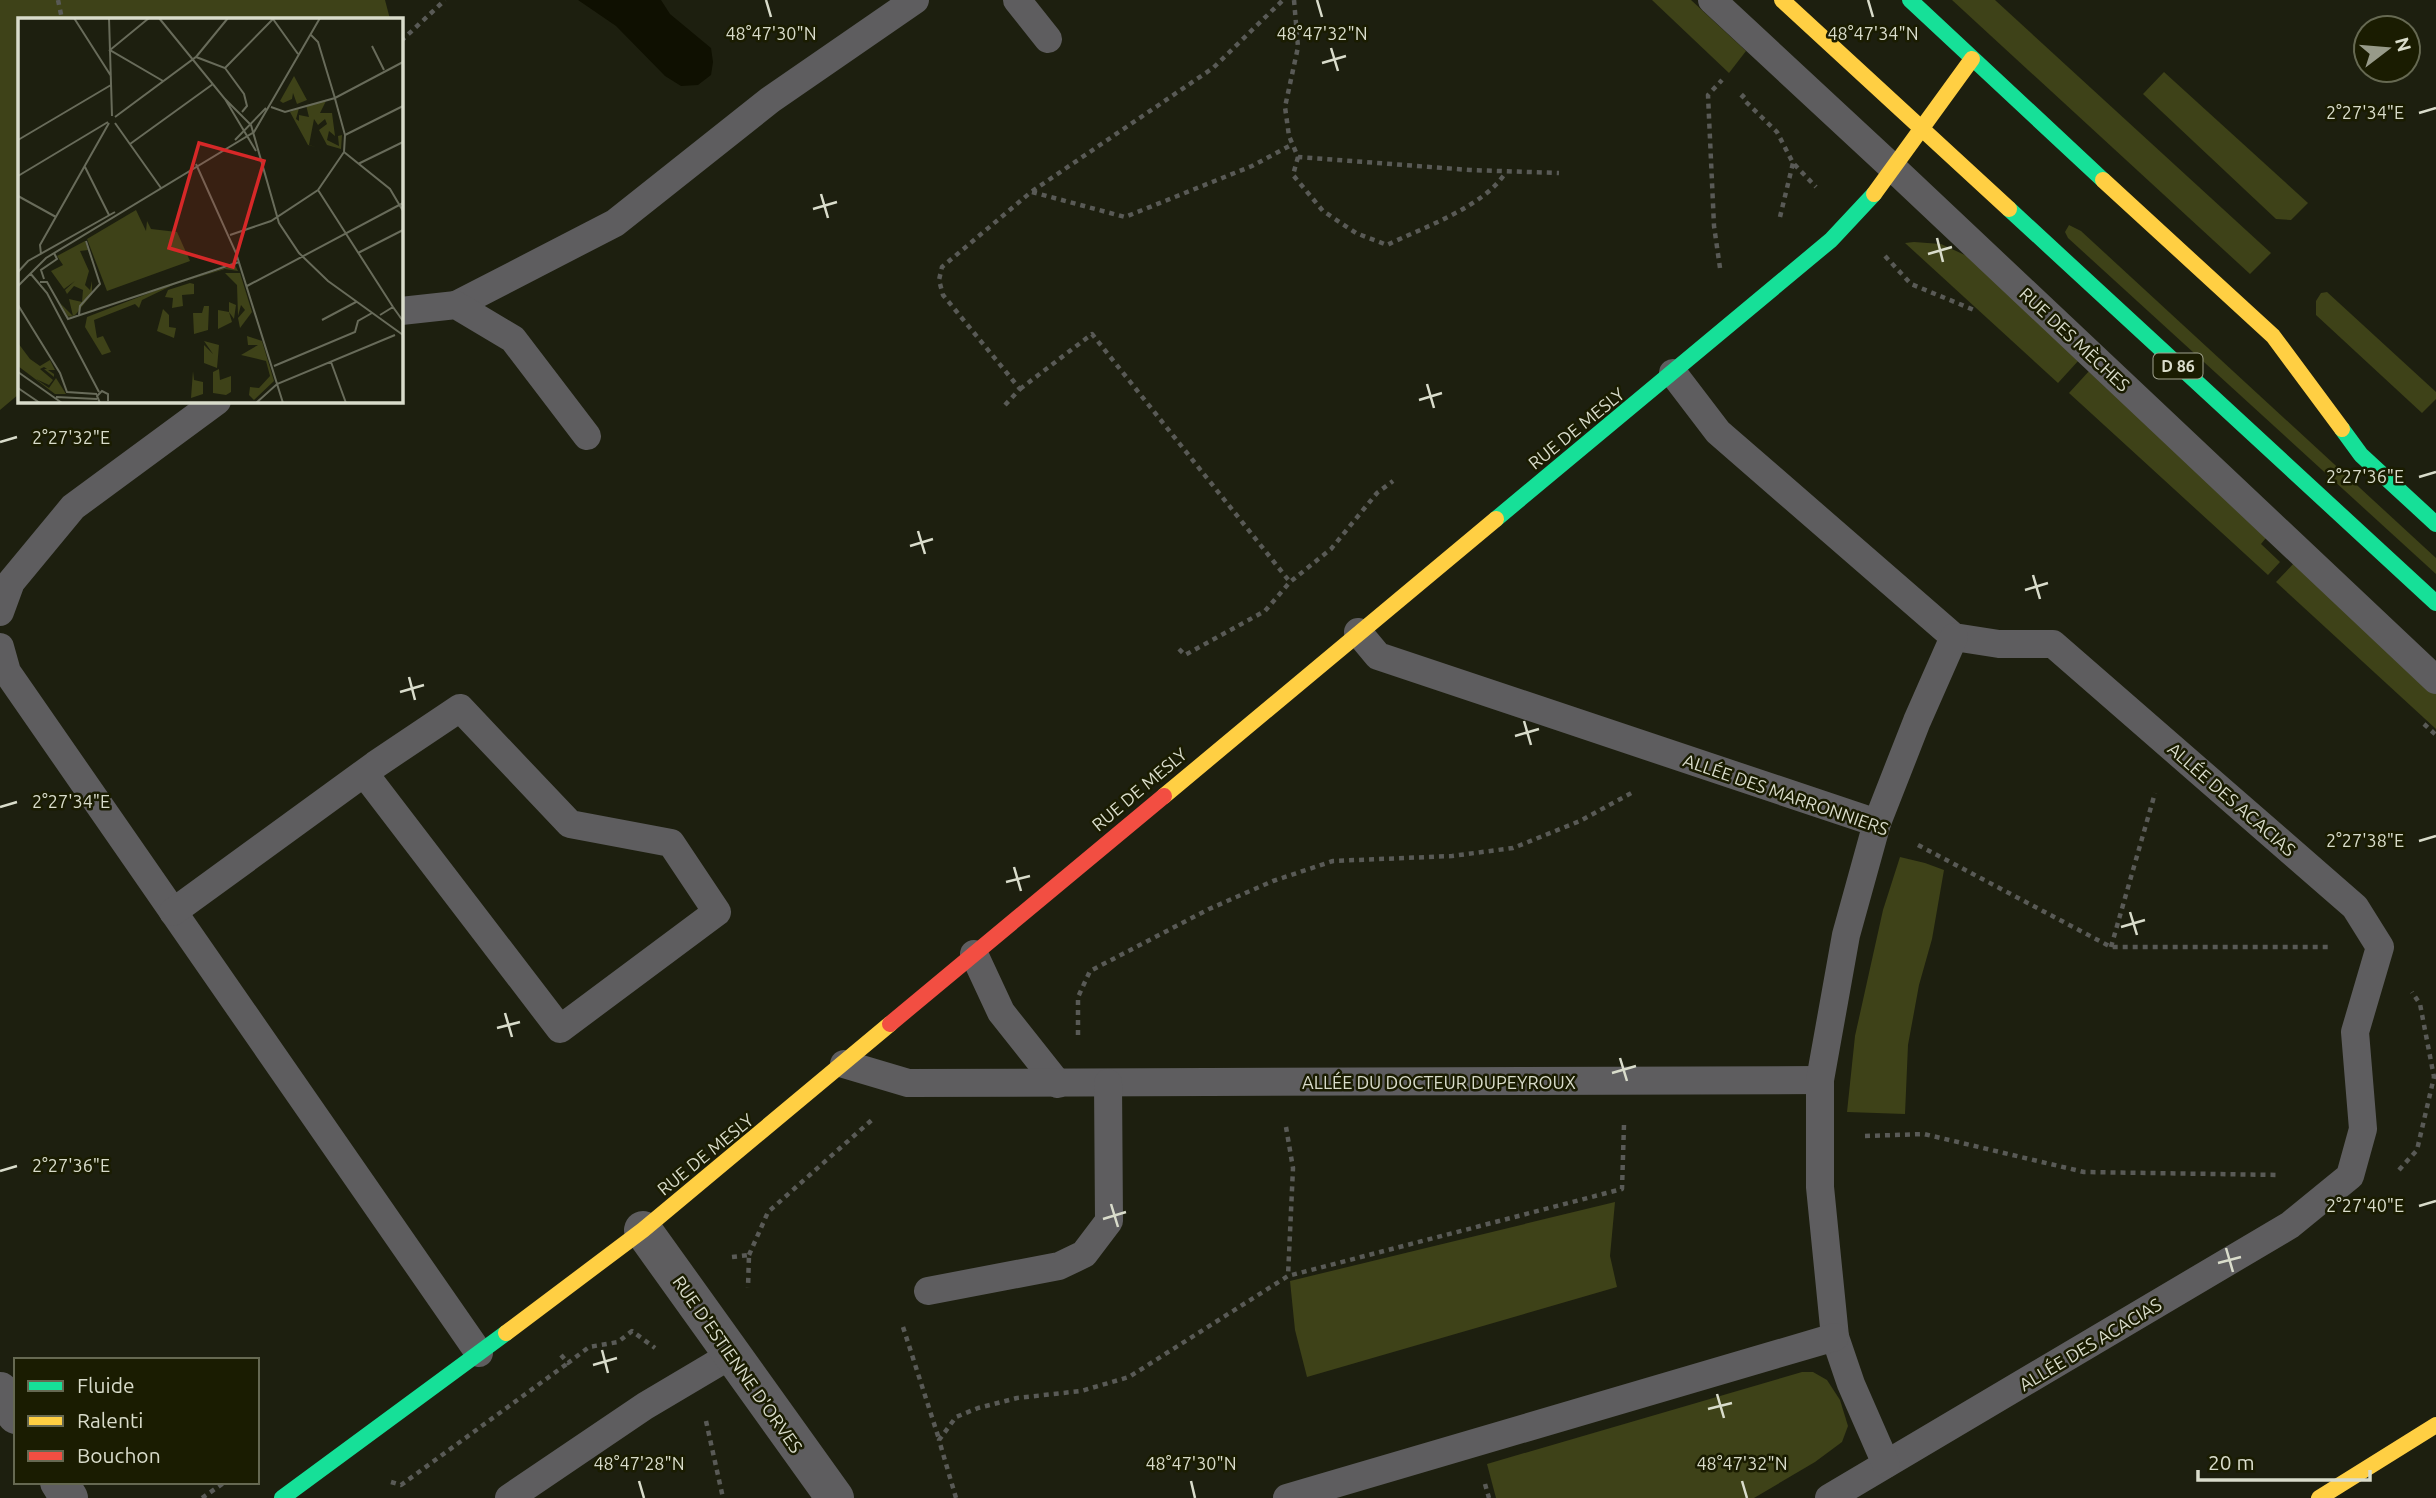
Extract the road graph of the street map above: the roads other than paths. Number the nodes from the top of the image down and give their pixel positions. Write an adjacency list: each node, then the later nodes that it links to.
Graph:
1 (915, 0): 10 (lane)
2 (1017, 0): 6 (lane)
3 (1712, 0): 9 (lane, RUE DES MÈCHES)
4 (1782, 0): 8 (street, D 86)
5 (1910, 0): 7 (street)
6 (1048, 39)
7 (1972, 59): 8 (street, RUE DE MESLY); 15 (street)
8 (1919, 129): 9 (street, RUE DE MESLY); 16 (street, D 86)
9 (1894, 169): 12 (street, RUE DE MESLY); 21 (lane, RUE DES MÈCHES)
10 (456, 305): 11 (lane); 14 (lane)
11 (402, 311)
12 (1673, 373): 18 (street, RUE DE MESLY); 19 (lane)
13 (216, 402): 17 (lane)
14 (587, 436)
15 (2436, 524)
16 (2436, 603)
17 (0, 612)
18 (1358, 632): 23 (lane, ALLÉE DES MARRONNIERS); 25 (street, RUE DE MESLY)
19 (1954, 637): 23 (lane); 38 (lane, ALLÉE DES ACACIAS)
20 (0, 647): 24 (lane)
21 (2436, 680)
22 (365, 772): 22 (lane); 24 (lane)
23 (1877, 823): 28 (lane)
24 (173, 912): 33 (lane)
25 (974, 954): 26 (street, RUE DE MESLY); 27 (lane)
26 (844, 1064): 27 (lane, ALLÉE DU DOCTEUR DUPEYROUX); 30 (street, RUE DE MESLY)
27 (1050, 1073): 29 (lane, ALLÉE DU DOCTEUR DUPEYROUX)
28 (1820, 1080): 29 (lane, ALLÉE DU DOCTEUR DUPEYROUX); 32 (lane)
29 (1108, 1083): 31 (lane)
30 (643, 1230): 33 (street, RUE DE MESLY); 34 (street, RUE D'ESTIENNE D'ORVES)
31 (928, 1291)
32 (1835, 1337): 38 (lane); 42 (lane)
33 (479, 1353): 39 (street, RUE DE MESLY)
34 (731, 1355): 40 (lane); 41 (street, RUE D'ESTIENNE D'ORVES)
35 (0, 1391): 36 (street)
36 (14, 1412)
37 (2436, 1425): 44 (street)
38 (1886, 1464): 43 (lane, ALLÉE DES ACACIAS)
39 (282, 1498)
40 (509, 1498)
41 (835, 1498)
42 (1287, 1498)
43 (1829, 1498)
44 (2319, 1498)

